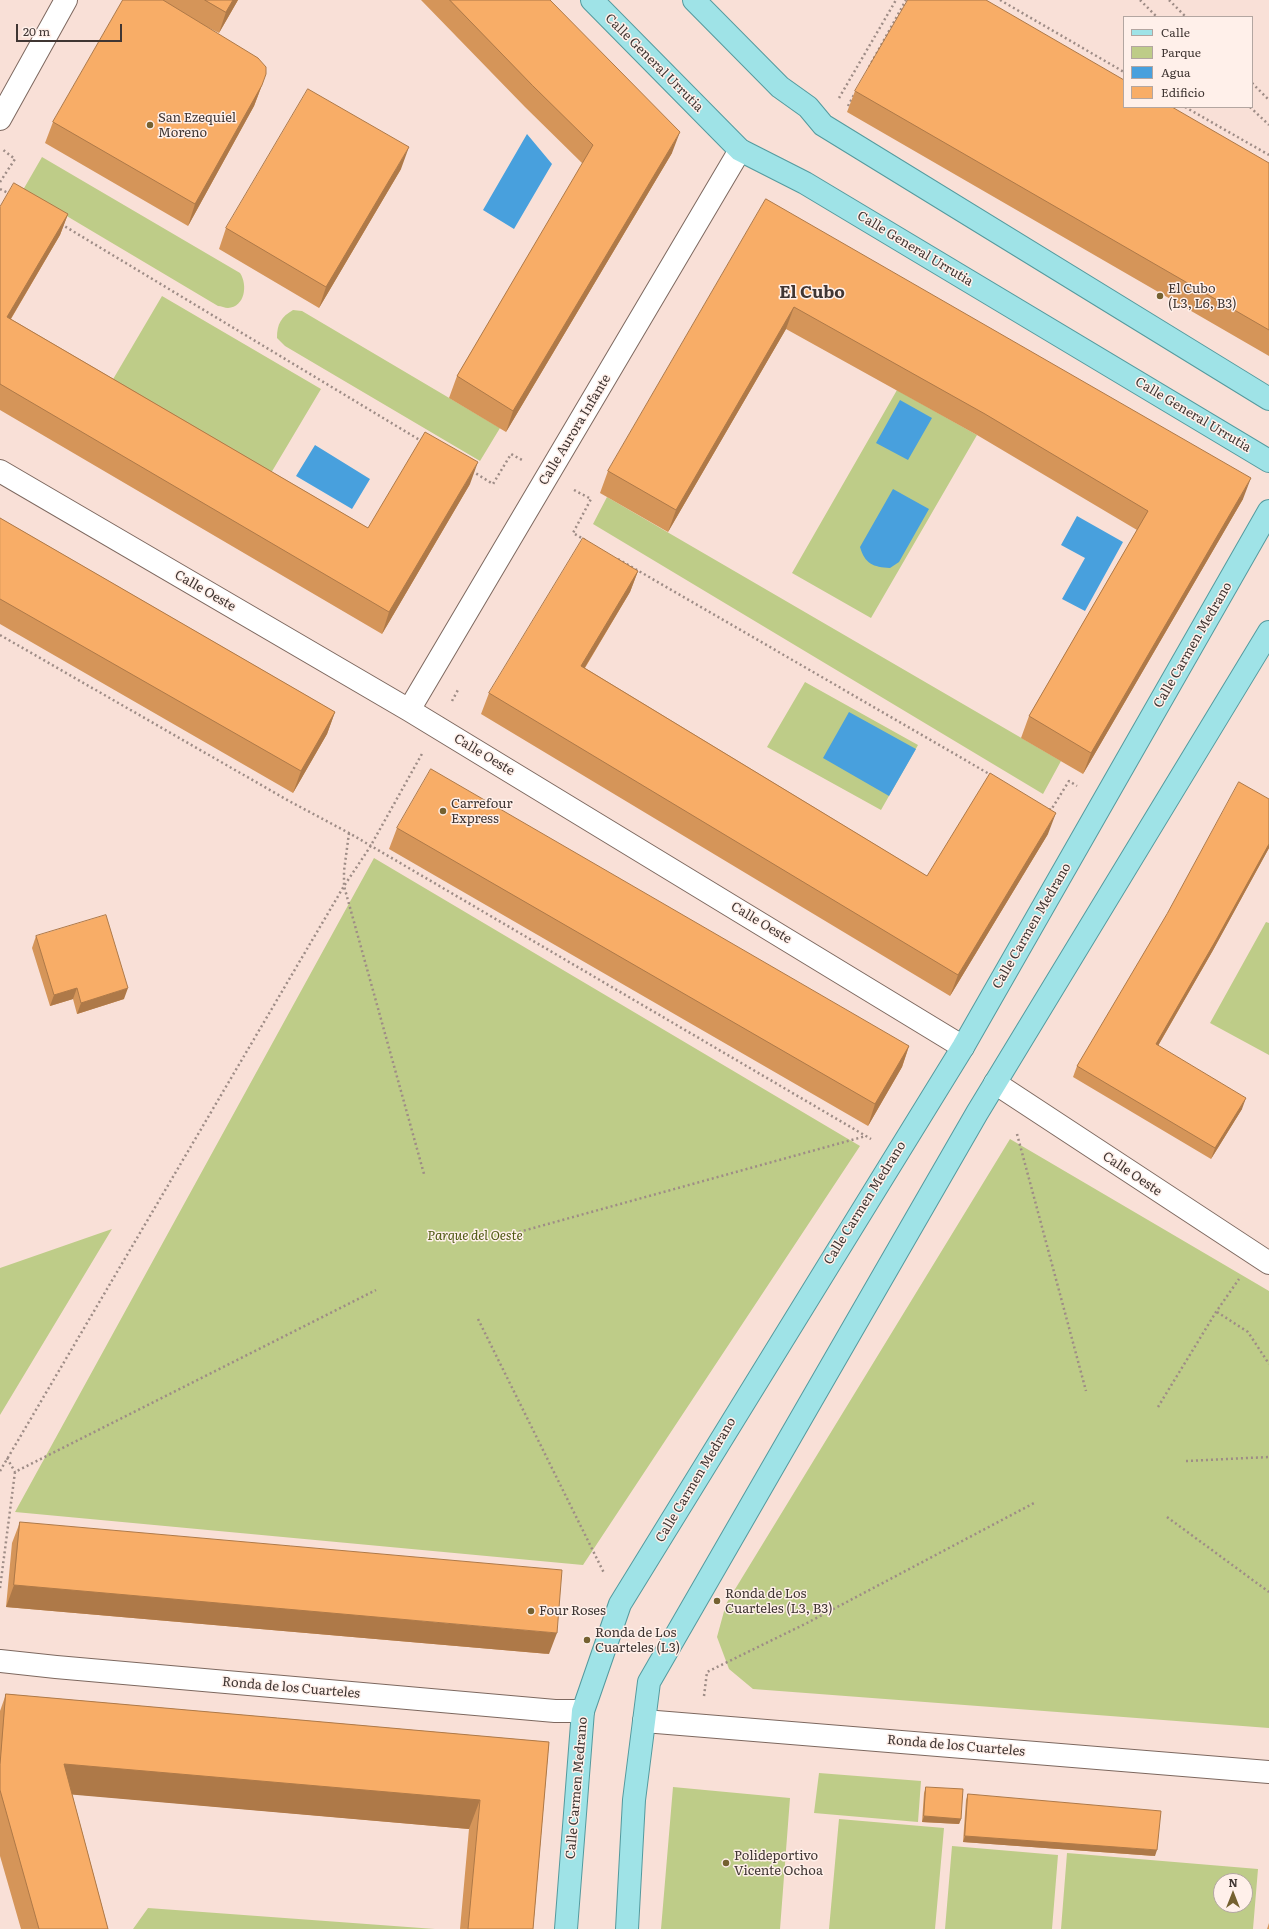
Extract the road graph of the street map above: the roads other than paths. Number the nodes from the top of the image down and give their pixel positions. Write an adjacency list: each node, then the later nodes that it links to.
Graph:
1 (66, 0): 4 (street)
2 (592, 0): 5 (main road, Calle General Urrutia)
3 (694, 0): 6 (main road)
4 (0, 119)
5 (740, 150): 7 (main road, Calle General Urrutia); 11 (street, Calle Aurora Infante)
6 (1269, 399)
7 (1269, 461)
8 (0, 471): 11 (street, Calle Oeste)
9 (1269, 511): 12 (main road, Calle Carmen Medrano)
10 (1269, 632): 13 (main road)
11 (409, 710): 12 (street, Calle Oeste)
12 (963, 1047): 16 (main road, Calle Carmen Medrano)
13 (995, 1083): 14 (street, Calle Oeste); 17 (main road)
14 (1262, 1259)
15 (0, 1661): 16 (street, Ronda de los Cuarteles)
16 (583, 1710): 19 (main road, Calle Carmen Medrano)
17 (644, 1721): 18 (street, Ronda de los Cuarteles); 20 (main road)
18 (1269, 1772)
19 (566, 1929)
20 (627, 1929)

